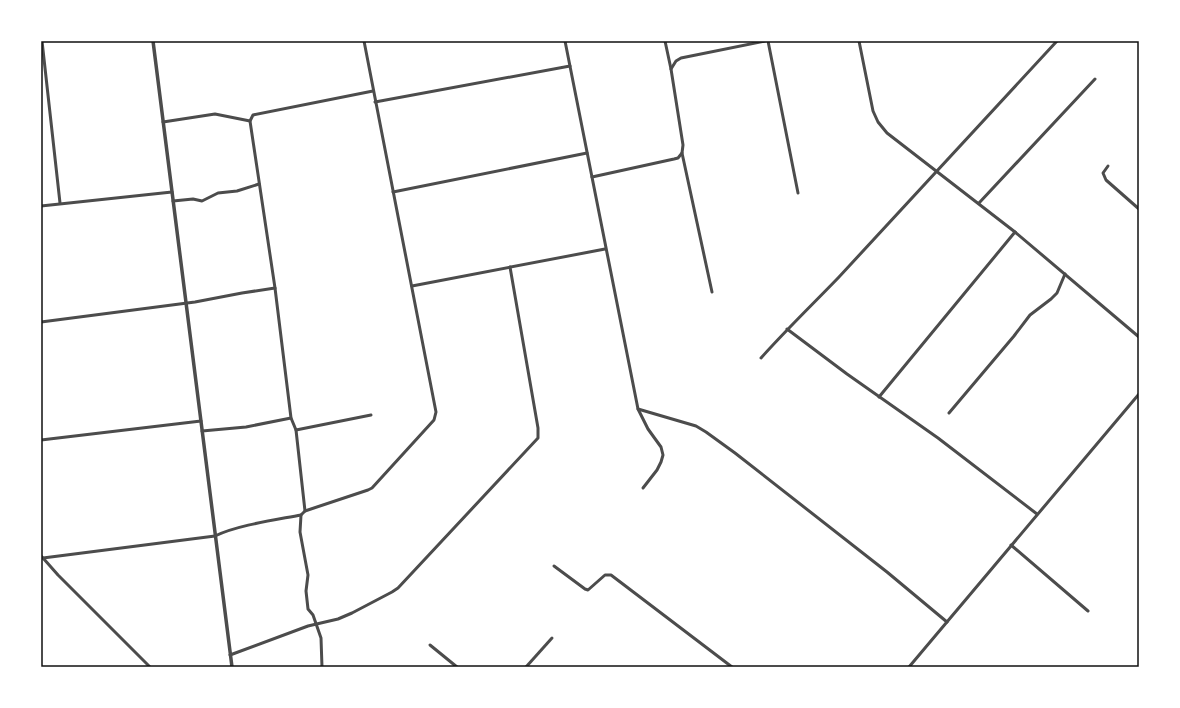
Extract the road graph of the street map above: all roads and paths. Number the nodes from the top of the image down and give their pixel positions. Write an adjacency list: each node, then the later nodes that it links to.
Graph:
1 (42, 41): 27 (street)
2 (153, 41): 16 (street)
3 (364, 41): 13 (street)
4 (565, 41): 10 (street)
5 (665, 41): 11 (street)
6 (765, 41): 11 (street)
7 (768, 41): 25 (street)
8 (859, 41): 20 (street)
9 (1058, 41): 20 (street)
10 (570, 66): 14 (street); 17 (street)
11 (671, 69): 18 (street)
12 (1095, 79): 28 (street)
13 (373, 91): 14 (street); 15 (street)
14 (375, 102): 24 (street)
15 (250, 121): 16 (street); 22 (street)
16 (163, 122): 23 (street)
17 (587, 153): 21 (street); 24 (street)
18 (682, 153): 21 (street); 37 (street)
19 (1108, 166): 30 (street)
20 (936, 172): 28 (street); 40 (street)
21 (592, 177): 32 (street)
22 (259, 184): 26 (street); 36 (street)
23 (172, 192): 26 (street); 27 (street)
24 (393, 192): 35 (street)
25 (798, 193)
26 (173, 202): 38 (street)
27 (60, 203): 29 (street)
28 (979, 203): 31 (street)
29 (41, 206)
30 (1139, 209)
31 (1015, 232): 34 (street); 44 (street)
32 (605, 249): 33 (street); 45 (street)
33 (510, 267): 35 (street); 63 (street)
34 (1065, 274): 41 (street); 46 (street)
35 (412, 286): 54 (street)
36 (275, 288): 38 (street); 48 (street)
37 (712, 292)
38 (185, 302): 39 (street); 49 (street)
39 (41, 322)
40 (787, 329): 42 (street); 44 (street)
41 (1139, 337)
42 (761, 358)
43 (1139, 394): 56 (street)
44 (879, 397): 56 (street)
45 (638, 409): 53 (street); 62 (street)
46 (949, 413)
47 (371, 416): 50 (street)
48 (291, 418): 50 (street); 51 (street)
49 (201, 421): 51 (street); 52 (street)
50 (296, 430): 54 (street)
51 (202, 431): 57 (street)
52 (41, 440)
53 (643, 488)
54 (305, 511): 55 (street)
55 (301, 514): 57 (street); 63 (street)
56 (1037, 514): 58 (street)
57 (215, 536): 59 (street); 66 (street)
58 (1011, 545): 61 (street); 62 (street)
59 (42, 557): 67 (street)
60 (554, 566): 72 (street)
61 (1088, 611)
62 (947, 622): 73 (street)
63 (316, 624): 66 (street); 69 (street)
64 (552, 638): 71 (street)
65 (430, 645): 70 (street)
66 (230, 655): 68 (street)
67 (150, 667)
68 (232, 667)
69 (322, 667)
70 (457, 667)
71 (526, 667)
72 (732, 667)
73 (909, 667)

